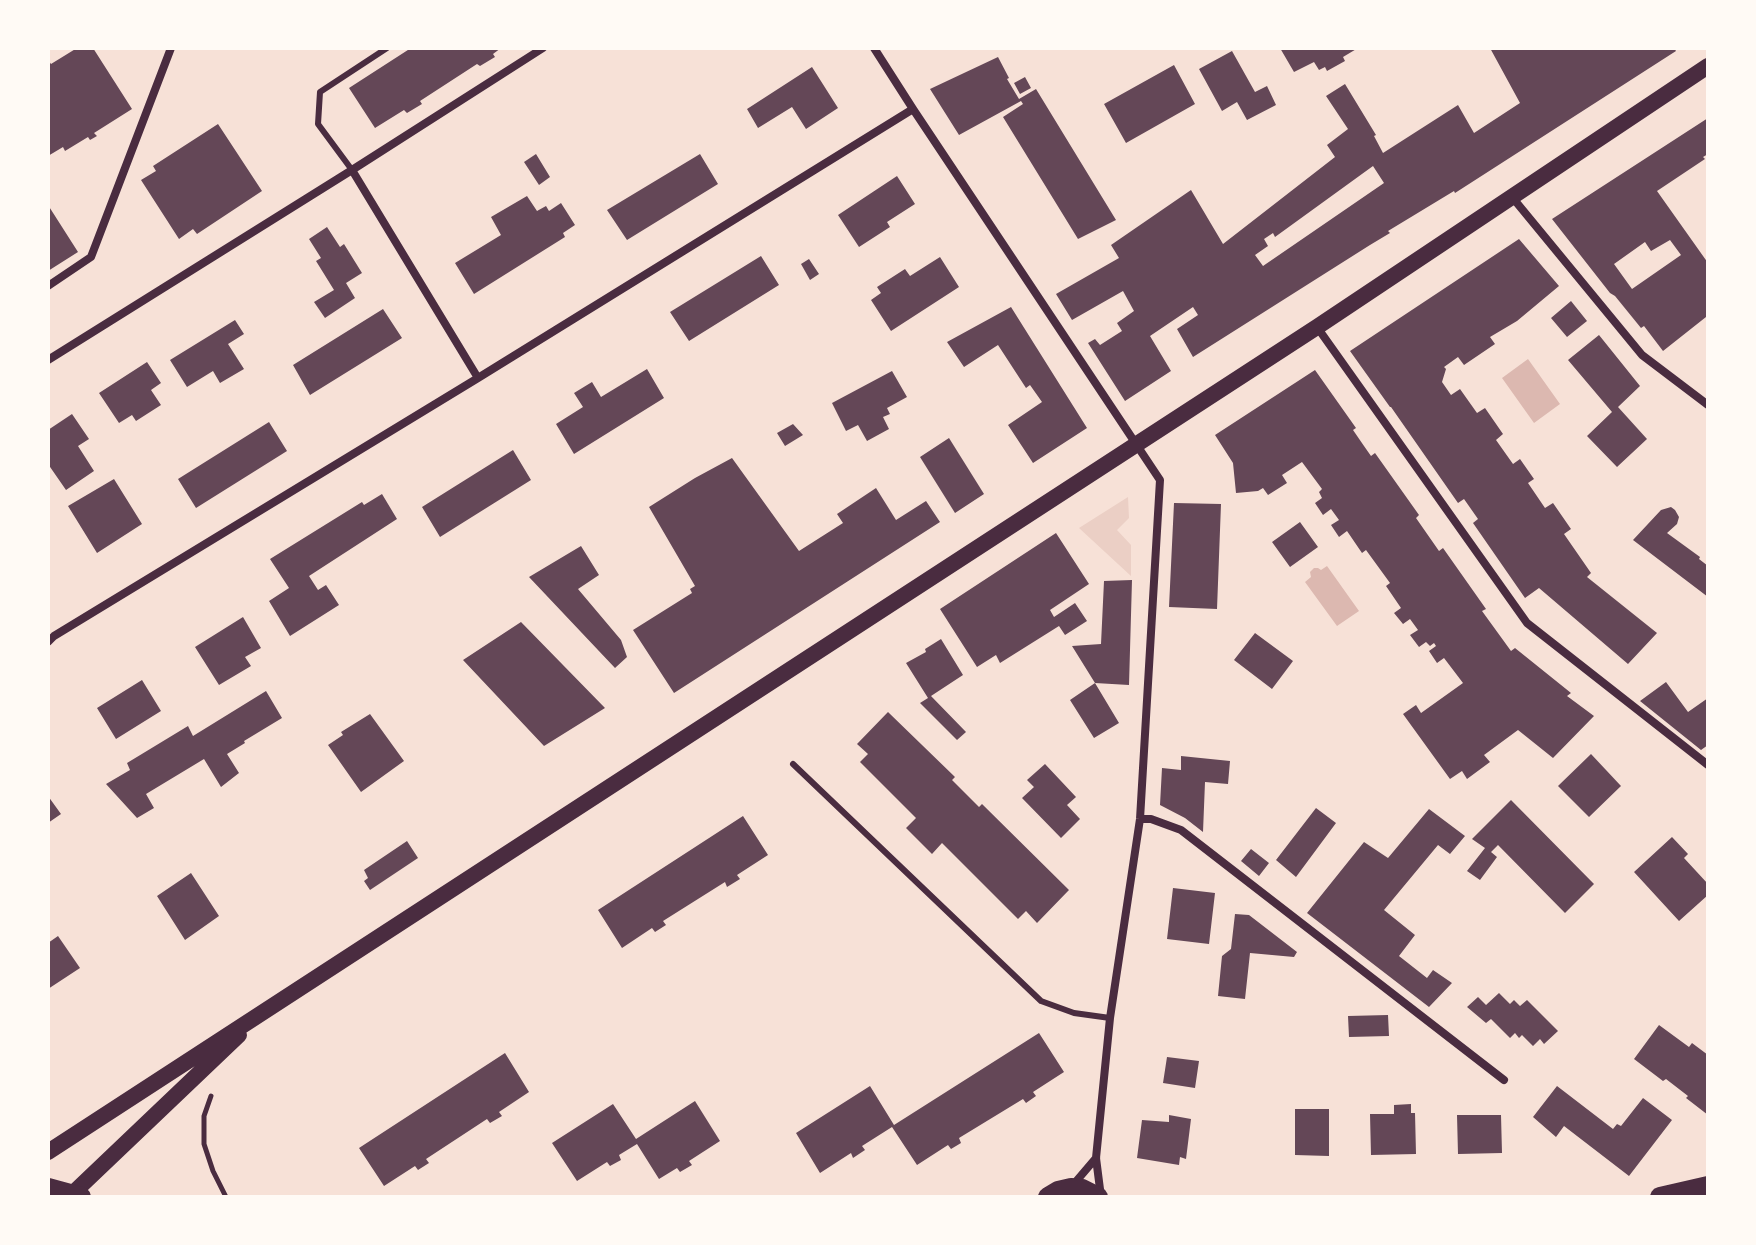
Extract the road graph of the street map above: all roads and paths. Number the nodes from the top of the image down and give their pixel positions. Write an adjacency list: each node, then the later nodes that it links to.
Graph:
1 (171, 48): 9 (street)
2 (387, 48): 7 (lane)
3 (543, 48): 7 (street)
4 (874, 48): 6 (street)
5 (1708, 66): 8 (main road)
6 (913, 109): 12 (street); 14 (street)
7 (352, 170): 11 (street); 12 (street)
8 (1511, 197): 10 (main road); 13 (street)
9 (48, 286)
10 (1317, 327): 14 (main road); 17 (street)
11 (48, 360)
12 (478, 378): 15 (street)
13 (1708, 405)
14 (1137, 444): 18 (street); 19 (main road)
15 (48, 642)
16 (793, 764): 20 (lane)
17 (1708, 765)
18 (1140, 819): 20 (street); 21 (street)
19 (267, 1009): 23 (main road); 28 (main road)
20 (1110, 1018): 24 (street)
21 (1504, 1080)
22 (213, 1089): 29 (path)
23 (48, 1152)
24 (1096, 1158): 27 (street); 31 (street)
25 (1708, 1186): 32 (main road)
26 (48, 1188): 28 (main road)
27 (1071, 1188): 30 (main road); 31 (main road)
28 (75, 1196)
29 (226, 1197)
30 (1048, 1197)
31 (1100, 1197)
32 (1660, 1197)

